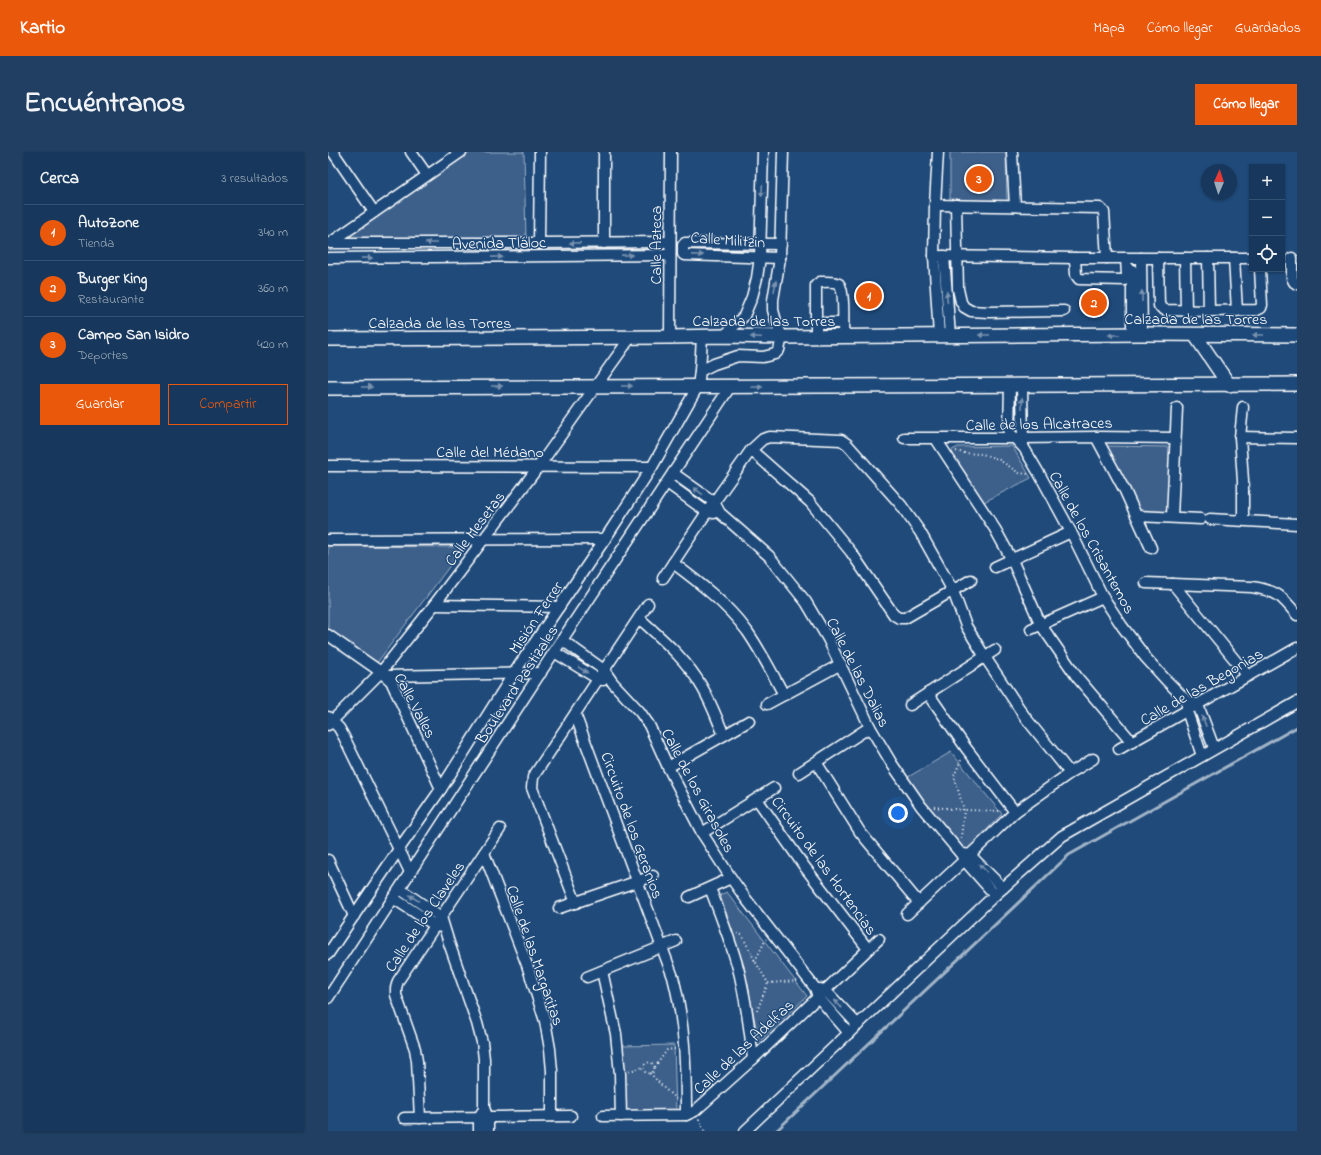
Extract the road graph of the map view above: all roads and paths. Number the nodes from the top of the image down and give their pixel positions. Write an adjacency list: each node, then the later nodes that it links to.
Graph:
1 (333, 152): 15 (street)
2 (411, 152): 11 (street)
3 (461, 152): 11 (street, Avenida Tláloc)
4 (540, 152): 18 (street)
5 (604, 152): 16 (street)
6 (671, 152): 17 (street, Calle Azteca)
7 (763, 152): 20 (street, one-way to 20)
8 (782, 152): 21 (street)
9 (938, 152): 12 (street)
10 (1012, 152): 14 (street)
11 (427, 175): 15 (street, Avenida Tláloc)
12 (935, 205): 13 (street); 23 (street)
13 (956, 205): 14 (street); 24 (street)
14 (1015, 206): 29 (street)
15 (374, 212): 19 (street, Avenida Tláloc)
16 (604, 242): 17 (street, Avenida Tláloc); 18 (street, Avenida Tláloc, one-way to 18)
17 (670, 242): 22 (street, Calle Azteca)
18 (539, 243): 19 (street, Avenida Tláloc, one-way to 19)
19 (329, 244)
20 (761, 244): 21 (street, Calle Militzin); 25 (street); 25 (street, Calle Militzin, one-way to 25)
21 (780, 244): 27 (street)
22 (670, 255): 26 (street, Avenida Tláloc, one-way to 22); 51 (street, Calle Azteca)
23 (939, 256): 24 (street); 50 (street)
24 (957, 256): 28 (street); 39 (street)
25 (760, 257): 27 (street, Calle Militzin); 49 (street)
26 (328, 258)
27 (780, 258): 52 (street, one-way to 27)
28 (1075, 258): 29 (street); 30 (street)
29 (1107, 258): 30 (street)
30 (1133, 258): 31 (street); 45 (street)
31 (1158, 258): 32 (street); 40 (street)
32 (1185, 258): 33 (street); 40 (street)
33 (1208, 258): 34 (street); 41 (street)
34 (1234, 258): 35 (street); 42 (street)
35 (1249, 258)
36 (1290, 258): 38 (street)
37 (1260, 272): 42 (street)
38 (1297, 284)
39 (1064, 311)
40 (1186, 311): 41 (street)
41 (1209, 311): 42 (street)
42 (1237, 311)
43 (816, 323): 44 (street); 44 (street); 53 (street)
44 (843, 323): 54 (street)
45 (1137, 335): 46 (main road, Calzada de las Torres); 50 (main road, Calzada de las Torres, one-way to 50)
46 (1195, 335): 47 (main road, Calzada de las Torres, one-way to 46); 59 (main road)
47 (1297, 335)
48 (702, 336): 49 (main road, Calzada de las Torres); 51 (main road, Calzada de las Torres); 57 (street, Misión Ferrer)
49 (724, 336): 52 (main road, Calzada de las Torres, one-way to 49)
50 (945, 336): 54 (main road, Calzada de las Torres)
51 (670, 337): 55 (main road, Calzada de las Torres)
52 (782, 337): 53 (main road, Calzada de las Torres); 57 (street)
53 (816, 337): 54 (main road, Calzada de las Torres)
54 (844, 337)
55 (630, 338): 56 (main road, Calzada de las Torres); 60 (street, Calle Mesetas)
56 (328, 339)
57 (700, 371): 61 (street, Misión Ferrer)
58 (1297, 384): 59 (main road)
59 (1229, 385): 62 (main road)
60 (595, 386): 61 (main road, one-way to 61); 64 (main road, one-way to 60); 76 (street, Calle Mesetas)
61 (698, 386): 63 (main road); 77 (street, Misión Ferrer)
62 (1016, 386): 63 (main road, one-way to 62); 72 (street, Calle de los Crisantemos)
63 (730, 387): 78 (street, Boulevard Pastizales)
64 (328, 388)
65 (1243, 407): 68 (street)
66 (1177, 408): 70 (street)
67 (1096, 437): 70 (street, Calle de los Alcatraces); 72 (street, Calle de los Alcatraces); 84 (street)
68 (1240, 437): 71 (street); 86 (street)
69 (904, 438): 73 (street, Calle de los Alcatraces)
70 (1175, 438): 85 (street)
71 (1297, 438)
72 (1020, 442): 73 (street, Calle de los Alcatraces); 79 (street, Calle de los Crisantemos)
73 (938, 443): 79 (path); 93 (street)
74 (751, 450): 81 (street); 100 (street); 100 (street)
75 (328, 466): 76 (street, Calle del Médano)
76 (539, 466): 77 (street, Calle del Médano); 89 (street, Calle Mesetas)
77 (652, 467): 90 (street, Misión Ferrer)
78 (673, 473): 80 (street, Boulevard Pastizales); 81 (street, Calle de las Dalias, one-way to 78)
79 (1040, 475): 88 (street, Calle de los Crisantemos)
80 (667, 483): 82 (street); 110 (street, Boulevard Pastizales)
81 (714, 502): 82 (street); 83 (street, Calle de las Dalias)
82 (707, 512): 83 (street); 94 (street)
83 (720, 513): 115 (street, Calle de las Dalias)
84 (1137, 516): 85 (street); 92 (street)
85 (1172, 517): 86 (street)
86 (1243, 520): 87 (street)
87 (1297, 524)
88 (1071, 532): 93 (street); 101 (street, Calle de los Crisantemos)
89 (484, 539): 90 (street); 91 (street); 103 (street, Calle Mesetas)
90 (605, 539): 104 (street, Misión Ferrer)
91 (328, 540)
92 (1151, 548)
93 (1012, 560): 95 (street); 107 (street)
94 (673, 563): 96 (street); 124 (street)
95 (996, 567)
96 (663, 578)
97 (971, 580): 100 (street)
98 (1146, 583): 99 (street)
99 (1173, 584): 105 (street); 120 (street)
100 (953, 591): 114 (street)
101 (1103, 597): 107 (street); 128 (street, Calle de los Crisantemos)
102 (648, 604): 106 (street)
103 (434, 605): 104 (street); 119 (street, Calle Mesetas)
104 (559, 607): 117 (street, Misión Ferrer)
105 (1297, 615)
106 (639, 618): 116 (street); 134 (street)
107 (1041, 625): 108 (street); 135 (street)
108 (1031, 629)
109 (328, 635): 119 (street, Calle Valles)
110 (562, 640): 113 (street, Boulevard Pastizales); 116 (street, Calle de los Girasoles)
111 (1297, 648): 120 (street, Calle de las Begonias)
112 (994, 650): 114 (street)
113 (554, 652): 118 (street, Boulevard Pastizales); 121 (street, one-way to 121)
114 (985, 657): 123 (street); 144 (street)
115 (841, 664): 124 (street); 133 (street, Calle de las Dalias)
116 (604, 670): 121 (street); 122 (street, Calle de los Girasoles)
117 (514, 673): 118 (street); 119 (street); 146 (street, Misión Ferrer)
118 (541, 673): 157 (street, Boulevard Pastizales)
119 (383, 674): 131 (street, Calle Mesetas); 146 (street, Calle Valles)
120 (1248, 676): 129 (street, Calle de las Begonias)
121 (598, 679): 122 (street); 130 (street)
122 (613, 683): 142 (street, Calle de los Girasoles)
123 (928, 693): 127 (street); 136 (street)
124 (784, 695): 126 (street)
125 (1297, 702): 137 (street)
126 (766, 704)
127 (910, 705)
128 (1187, 706): 129 (street, Calle de los Crisantemos); 135 (street, Calle de las Begonias); 139 (street, Calle de los Crisantemos)
129 (1198, 706): 137 (street, one-way to 129)
130 (575, 714): 160 (street, Circuito de los Geranios); 166 (street)
131 (330, 721): 153 (street)
132 (749, 721): 134 (street)
133 (870, 727): 141 (street); 148 (street, Calle de las Dalias)
134 (724, 735): 142 (street)
135 (1132, 742): 138 (street, Calle de las Begonias)
136 (966, 748): 149 (path); 150 (street)
137 (1214, 748): 139 (street)
138 (1119, 749)
139 (1202, 756): 163 (street)
140 (1093, 760): 144 (street)
141 (816, 762): 143 (street); 167 (street)
142 (668, 767): 152 (street, Calle de los Girasoles)
143 (798, 773)
144 (1070, 773): 150 (street)
145 (774, 788): 147 (street, Circuito de las Hortencias)
146 (441, 789): 153 (street, Misión Ferrer)
147 (757, 799): 152 (street, Circuito de las Hortencias); 177 (street, Circuito de las Hortencias)
148 (921, 806): 149 (path); 155 (street, Calle de las Dalias)
149 (964, 810): 150 (path); 155 (path)
150 (1015, 812): 155 (street)
151 (500, 829): 154 (street, Calle de los Claveles)
152 (702, 833): 159 (street, Calle de los Girasoles)
153 (399, 849): 157 (street); 170 (street, Misión Ferrer)
154 (484, 853): 171 (street, Calle de los Claveles); 196 (street, Calle de las Margaritas)
155 (964, 855): 163 (street, Calle de las Dalias); 167 (street)
156 (328, 860): 170 (street)
157 (410, 872): 162 (street, Boulevard Pastizales)
158 (653, 876): 160 (street)
159 (731, 878): 161 (street); 172 (street, Calle de los Girasoles)
160 (638, 882): 166 (street); 176 (street, Circuito de los Geranios)
161 (710, 888): 164 (street); 173 (street)
162 (400, 889): 165 (street, Boulevard Pastizales); 171 (street, one-way to 162)
163 (999, 892): 185 (street)
164 (689, 897)
165 (394, 898): 171 (street); 184 (street, Boulevard Pastizales)
166 (576, 903): 168 (street)
167 (919, 904): 169 (street)
168 (559, 908)
169 (907, 914)
170 (354, 916): 178 (street, Misión Ferrer)
171 (440, 924): 195 (street); 201 (street, Calle de los Claveles)
172 (770, 931): 179 (path); 183 (street, Calle de los Girasoles)
173 (726, 933): 179 (path); 186 (street)
174 (879, 939): 177 (street, Calle de las Adelfas)
175 (676, 941): 176 (street)
176 (662, 947): 180 (street); 188 (street, Circuito de los Geranios)
177 (868, 949): 183 (street, Calle de las Adelfas)
178 (328, 954)
179 (755, 961): 182 (path)
180 (602, 971): 181 (street); 193 (street)
181 (587, 977)
182 (768, 983): 183 (path); 186 (path)
183 (817, 989): 185 (street, Calle de los Girasoles, one-way to 183); 187 (street, Calle de los Girasoles); 189 (street, Calle de las Adelfas)
184 (328, 998)
185 (858, 1025): 187 (street)
186 (750, 1029): 189 (street)
187 (850, 1033): 205 (street)
188 (685, 1048): 190 (path); 194 (street, Circuito de los Geranios)
189 (753, 1059): 194 (street, Calle de las Adelfas)
190 (655, 1066): 191 (path); 192 (path)
191 (644, 1067): 192 (path); 193 (path)
192 (650, 1073): 194 (path)
193 (620, 1074): 199 (street)
194 (689, 1111): 199 (street, Calle de las Adelfas); 204 (path)
195 (484, 1115): 196 (street); 201 (street); 202 (street); 203 (street)
196 (552, 1116): 197 (street)
197 (571, 1116)
198 (603, 1116): 199 (street, Calle de las Adelfas)
199 (621, 1116)
200 (404, 1118): 201 (street)
201 (420, 1118)
202 (479, 1131)
203 (488, 1131)
204 (705, 1131)
205 (745, 1131)

